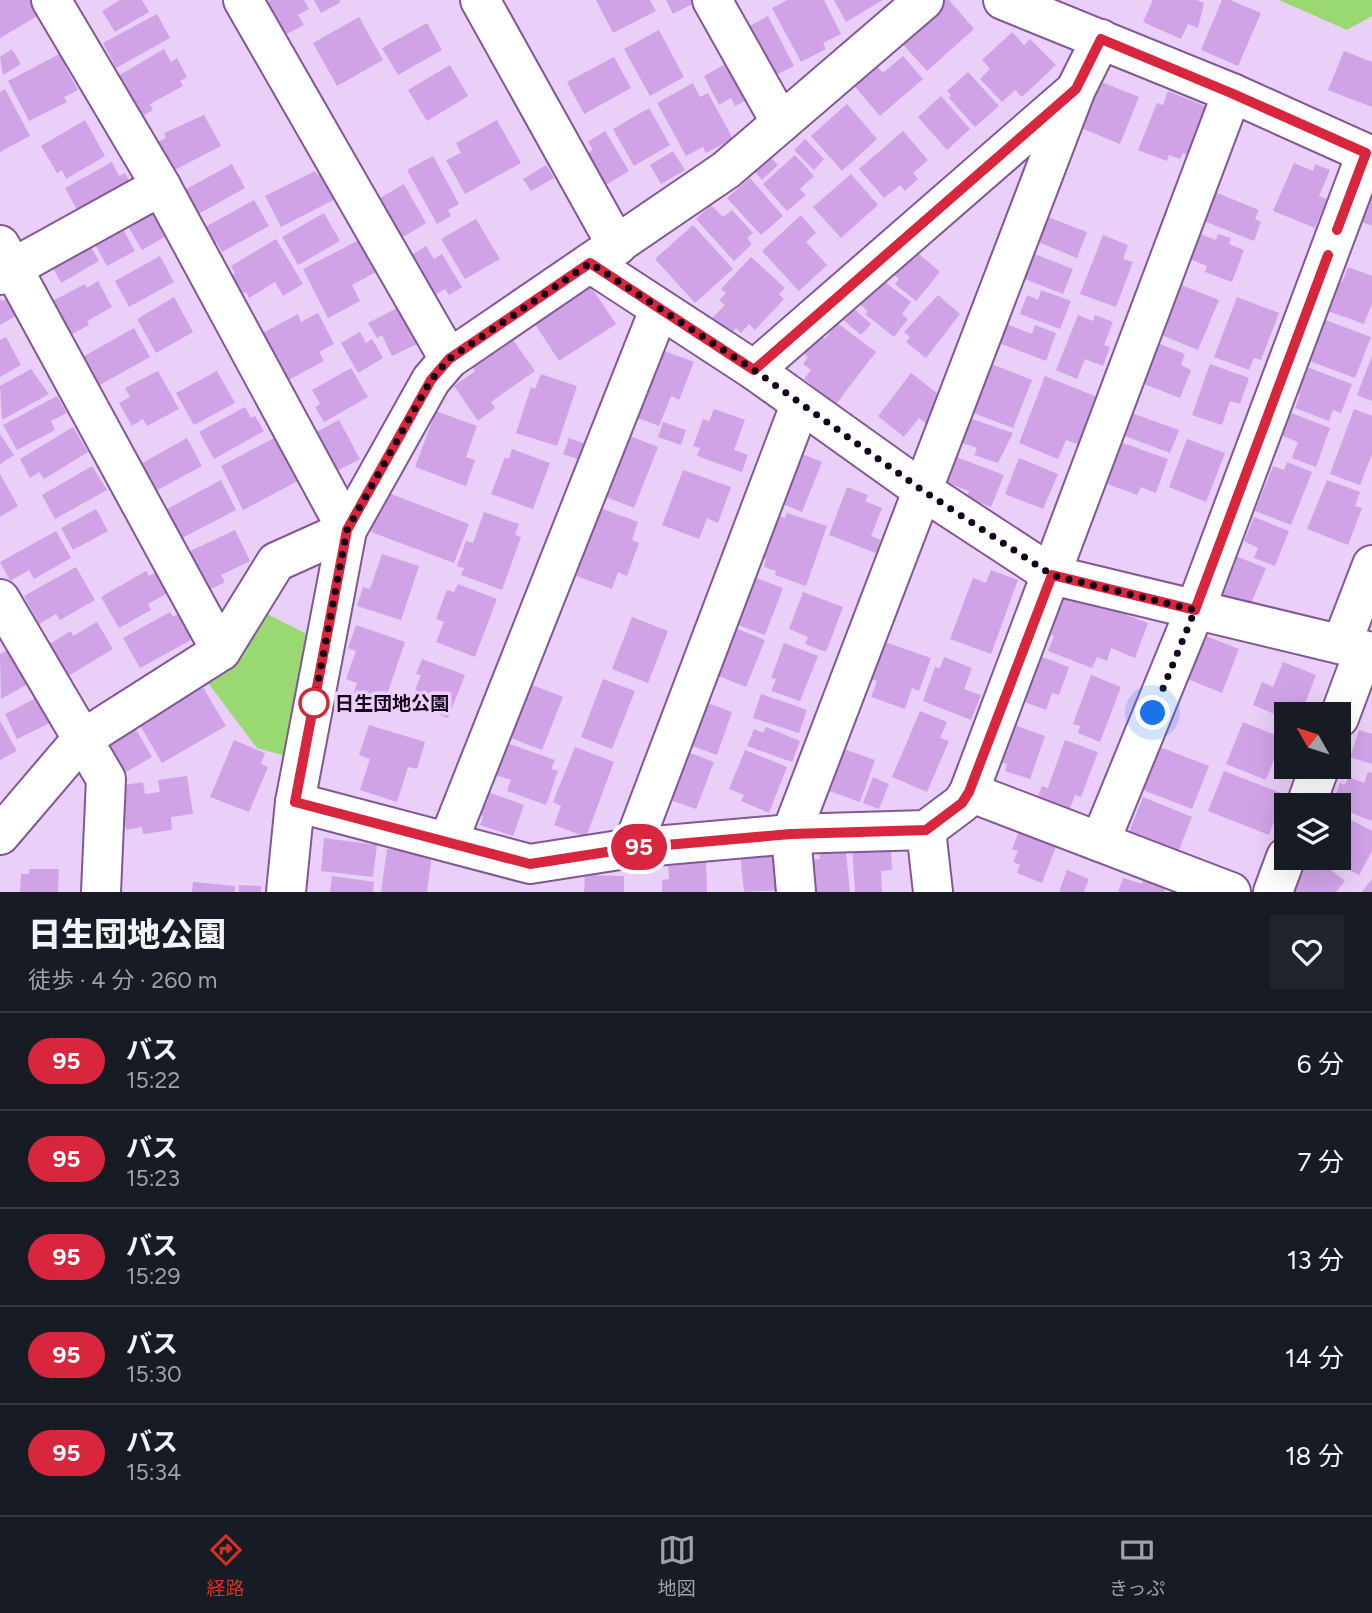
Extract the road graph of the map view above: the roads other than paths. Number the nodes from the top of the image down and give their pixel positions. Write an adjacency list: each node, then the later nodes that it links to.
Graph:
1 (51, 0): 12 (street)
2 (243, 0): 16 (street)
3 (480, 0): 13 (street)
4 (712, 0): 10 (street)
5 (1003, 0): 7 (street)
6 (923, 1): 10 (street)
7 (1101, 39): 8 (street); 9 (street)
8 (1076, 89): 17 (street); 19 (street)
9 (1231, 93): 11 (street); 22 (street)
10 (781, 123): 13 (street)
11 (1369, 155): 24 (street)
12 (161, 186): 14 (street); 20 (street)
13 (604, 255): 15 (street); 16 (street)
14 (4, 263): 26 (street)
15 (659, 310): 17 (street); 34 (street)
16 (449, 359): 20 (street)
17 (754, 370): 18 (street)
18 (800, 405): 19 (street); 36 (street)
19 (922, 490): 22 (street); 32 (street)
20 (347, 530): 26 (street); 30 (street)
21 (1372, 565): 25 (street)
22 (1052, 575): 24 (street); 29 (street)
23 (0, 599): 28 (street)
24 (1195, 610): 25 (street); 35 (street)
25 (1359, 648): 27 (street)
26 (221, 651): 28 (street)
27 (1344, 702)
28 (81, 740): 33 (street); 38 (street)
29 (969, 792): 31 (street); 35 (street)
30 (295, 802): 34 (street); 39 (street)
31 (926, 830): 32 (street); 41 (street)
32 (791, 834): 36 (street); 40 (street)
33 (0, 835)
34 (448, 842): 36 (street)
35 (1100, 842): 42 (street)
36 (632, 848)
37 (1281, 870): 43 (street)
38 (101, 892)
39 (286, 892)
40 (796, 892)
41 (933, 892)
42 (1231, 892)
43 (1273, 892)

